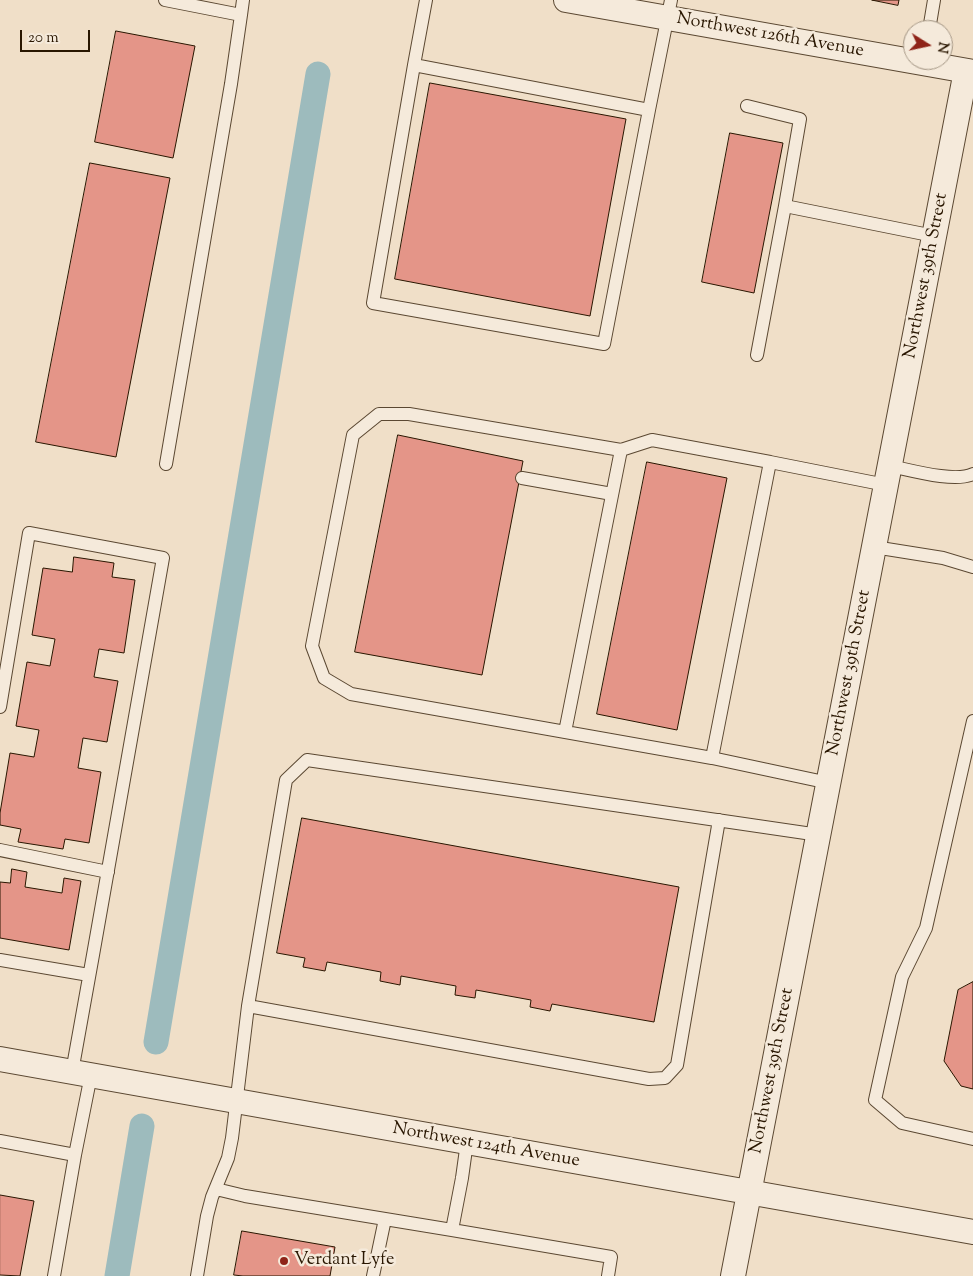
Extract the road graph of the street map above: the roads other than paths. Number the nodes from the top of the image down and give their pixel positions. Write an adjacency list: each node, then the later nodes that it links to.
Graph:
1 (165, 0): 7 (lane)
2 (243, 0): 7 (lane)
3 (426, 0): 10 (lane)
4 (566, 0): 6 (street, Northwest 126th Avenue)
5 (934, 0): 8 (lane)
6 (670, 9): 9 (street, Northwest 126th Avenue); 14 (lane)
7 (241, 15): 20 (lane)
8 (931, 20)
9 (903, 57)
10 (414, 65): 14 (lane); 14 (lane)
11 (953, 67): 12 (street, Northwest 126th Avenue)
12 (970, 71): 16 (street, Northwest 39th Street)
13 (747, 106): 15 (lane)
14 (649, 110)
15 (785, 206): 16 (lane); 17 (lane)
16 (934, 236): 22 (street, Northwest 39th Street)
17 (756, 355)
18 (621, 450): 19 (lane); 24 (lane); 29 (lane)
19 (770, 462): 22 (lane); 30 (lane)
20 (166, 464)
21 (973, 474): 22 (lane)
22 (888, 475): 25 (street, Northwest 39th Street)
23 (522, 478): 24 (lane)
24 (612, 494): 29 (lane)
25 (874, 547): 26 (lane); 31 (street, Northwest 39th Street)
26 (973, 567)
27 (0, 707): 35 (lane)
28 (973, 722): 42 (lane)
29 (565, 732): 30 (lane)
30 (712, 758): 31 (lane)
31 (829, 784): 33 (street, Northwest 39th Street)
32 (719, 820): 33 (lane); 38 (lane); 38 (lane)
33 (819, 835): 47 (street, Northwest 39th Street)
34 (0, 850): 35 (lane)
35 (108, 872): 37 (lane)
36 (0, 960): 37 (lane)
37 (89, 975): 40 (lane)
38 (248, 1006): 41 (lane)
39 (0, 1059): 40 (street, Northwest 124th Avenue)
40 (81, 1073): 41 (street, Northwest 124th Avenue); 45 (lane)
41 (237, 1102): 44 (street, Northwest 124th Avenue); 46 (lane)
42 (973, 1139)
43 (0, 1141): 45 (lane)
44 (467, 1142): 47 (street, Northwest 124th Avenue); 49 (lane)
45 (75, 1155): 51 (lane)
46 (216, 1189): 48 (lane); 52 (lane)
47 (749, 1193): 50 (street, Northwest 124th Avenue); 55 (street, Northwest 39th Street)
48 (385, 1218): 49 (lane); 53 (lane)
49 (452, 1230): 54 (lane)
50 (973, 1232)
51 (54, 1276)
52 (196, 1276)
53 (373, 1276)
54 (608, 1276)
55 (733, 1276)

